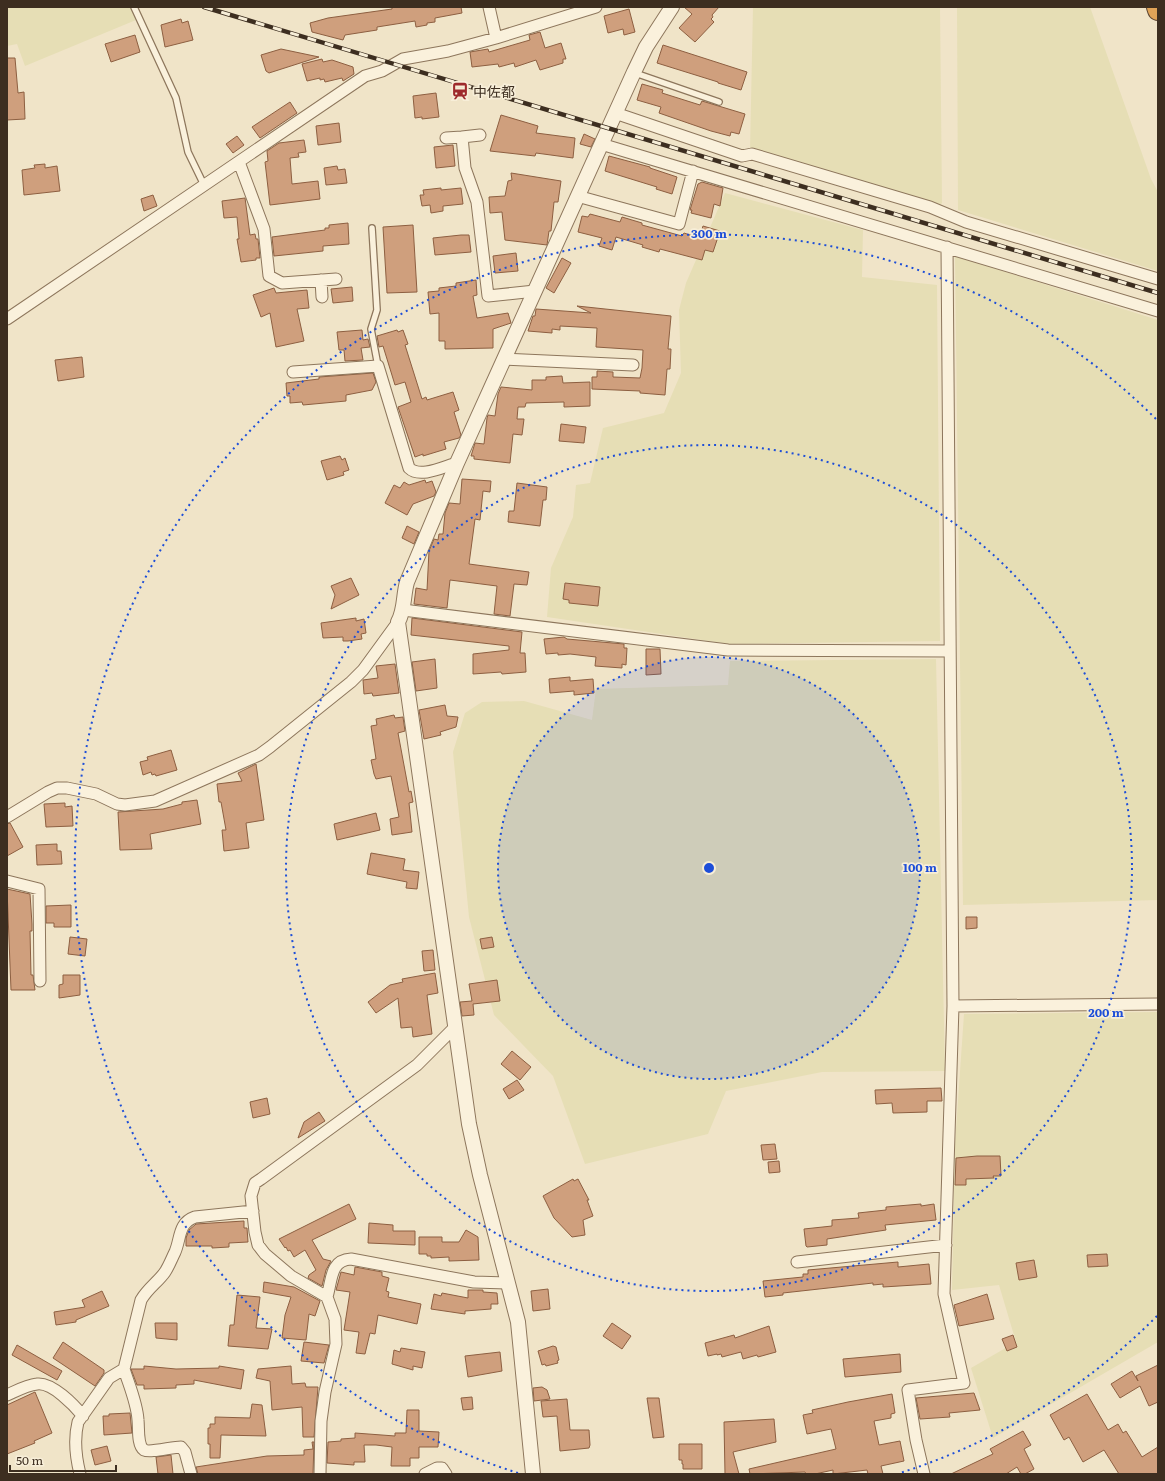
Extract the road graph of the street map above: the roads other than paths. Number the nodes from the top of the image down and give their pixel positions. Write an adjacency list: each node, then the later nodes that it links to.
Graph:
1 (134, 7): 15 (lane)
2 (489, 7): 5 (street)
3 (596, 7): 5 (street)
4 (672, 7): 6 (street)
5 (496, 38): 13 (street)
6 (634, 72): 7 (lane); 8 (street)
7 (719, 102)
8 (614, 113): 12 (street); 19 (street)
9 (480, 134): 10 (street)
10 (462, 137): 11 (street); 22 (street)
11 (446, 138)
12 (601, 144): 14 (street); 16 (street)
13 (239, 162): 15 (street); 21 (street)
14 (693, 171): 16 (street); 18 (street)
15 (204, 184): 25 (street)
16 (577, 196): 22 (street)
17 (372, 228): 28 (lane)
18 (947, 247): 24 (street); 32 (street)
19 (1158, 278)
20 (336, 279): 21 (street)
21 (321, 280): 23 (street)
22 (535, 292): 26 (street)
23 (322, 297)
24 (1158, 310)
25 (7, 319)
26 (504, 359): 27 (street); 30 (street)
27 (633, 365)
28 (378, 366): 29 (street); 30 (street)
29 (293, 372)
30 (457, 463): 31 (street)
31 (400, 616): 32 (street); 33 (street); 38 (street)
32 (950, 651): 37 (street)
33 (7, 817)
34 (7, 881): 35 (street)
35 (40, 980)
36 (1158, 1004): 37 (street)
37 (953, 1006): 40 (street)
38 (456, 1026): 39 (street); 42 (street)
39 (253, 1211): 43 (street); 44 (street)
40 (946, 1245): 41 (street); 53 (street)
41 (797, 1262)
42 (507, 1283): 43 (street); 52 (street)
43 (327, 1297): 49 (street)
44 (124, 1369): 46 (street); 48 (street)
45 (7, 1395): 46 (street)
46 (83, 1416): 47 (street)
47 (80, 1474)
48 (191, 1474)
49 (320, 1474)
50 (425, 1474): 51 (street)
51 (446, 1474)
52 (533, 1474)
53 (924, 1474)

